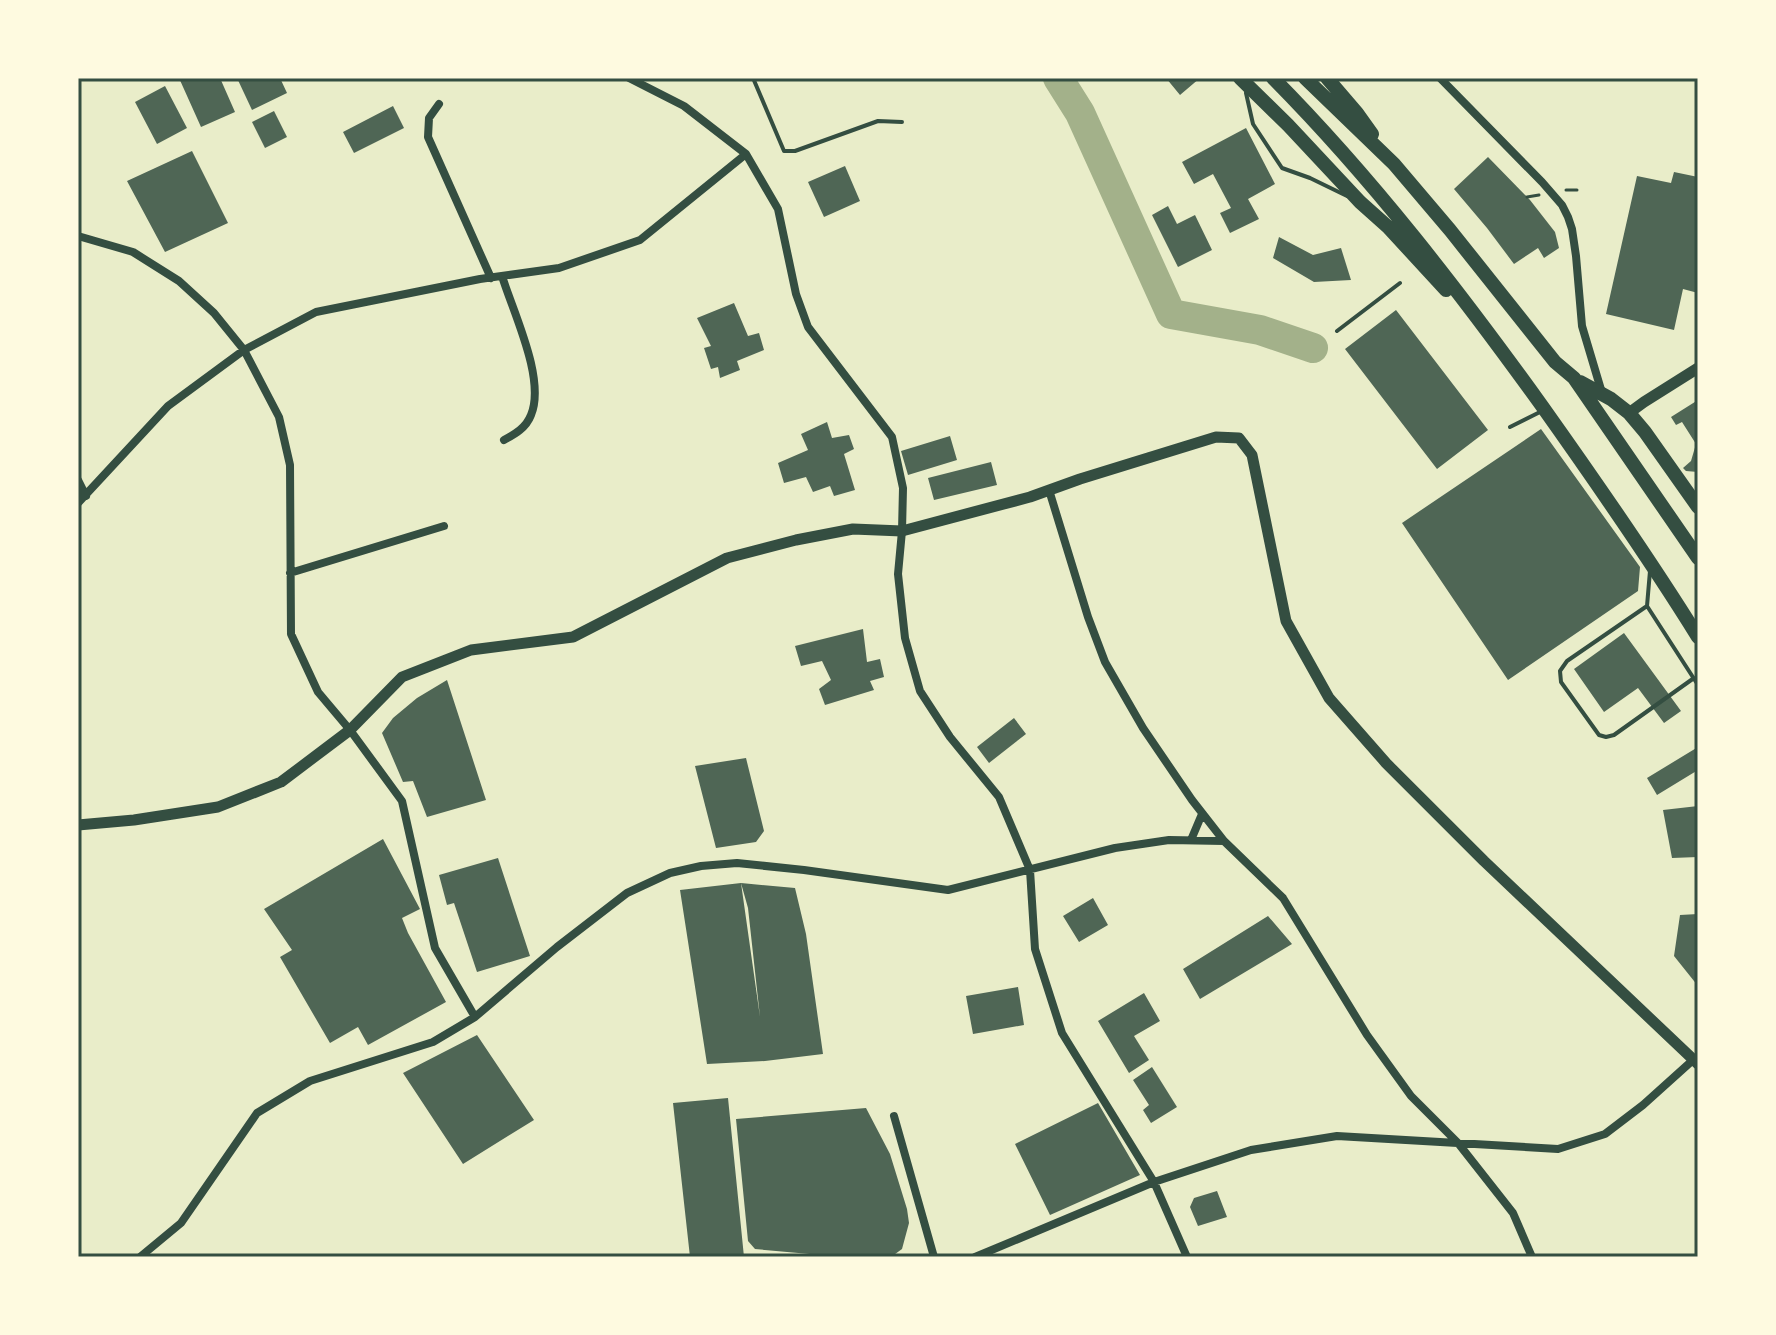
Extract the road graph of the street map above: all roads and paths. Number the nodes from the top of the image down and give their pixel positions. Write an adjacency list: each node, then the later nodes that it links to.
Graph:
1 (629, 78): 10 (street)
2 (753, 78): 9 (lane)
3 (1273, 78): 18 (highway)
4 (1305, 78): 11 (highway)
5 (1327, 78): 11 (highway)
6 (1440, 78): 22 (street)
7 (1244, 80): 12 (highway); 12 (lane)
8 (439, 104): 15 (street)
9 (902, 122)
10 (746, 154): 14 (street); 33 (street)
11 (1394, 164): 21 (highway)
12 (1360, 202): 18 (highway)
13 (78, 236): 19 (street)
14 (502, 276): 15 (street); 26 (street)
15 (491, 278): 19 (street)
16 (1400, 283): 17 (lane)
17 (1337, 331)
18 (1501, 349): 23 (highway)
19 (244, 350): 29 (street); 36 (street)
20 (1698, 368): 24 (street)
21 (1574, 378): 22 (highway); 34 (highway)
22 (1602, 394): 24 (highway)
23 (1545, 410): 25 (lane); 35 (highway)
24 (1629, 413): 31 (highway)
25 (1510, 427)
26 (504, 440)
27 (78, 480): 29 (street)
28 (1049, 490): 33 (street); 42 (street); 48 (street)
29 (86, 496): 30 (street)
30 (78, 503)
31 (1698, 507)
32 (444, 526): 36 (street)
33 (902, 531): 41 (street); 46 (street)
34 (1698, 558)
35 (1650, 565): 37 (lane); 38 (highway)
36 (290, 573): 41 (street)
37 (1647, 606): 39 (lane); 39 (lane)
38 (1698, 637)
39 (1694, 678): 40 (lane)
40 (1698, 685)
41 (350, 730): 43 (street); 47 (street)
42 (1202, 814): 44 (street); 45 (street)
43 (78, 825)
44 (1191, 840): 45 (street); 46 (street)
45 (1224, 841): 50 (street)
46 (1030, 870): 47 (street); 51 (street)
47 (475, 1017): 52 (street)
48 (1695, 1062): 50 (street)
49 (894, 1116): 53 (street)
50 (1458, 1143): 51 (street); 56 (street)
51 (1154, 1182): 54 (street); 55 (street)
52 (140, 1257)
53 (934, 1257)
54 (975, 1257)
55 (1187, 1257)
56 (1532, 1257)

